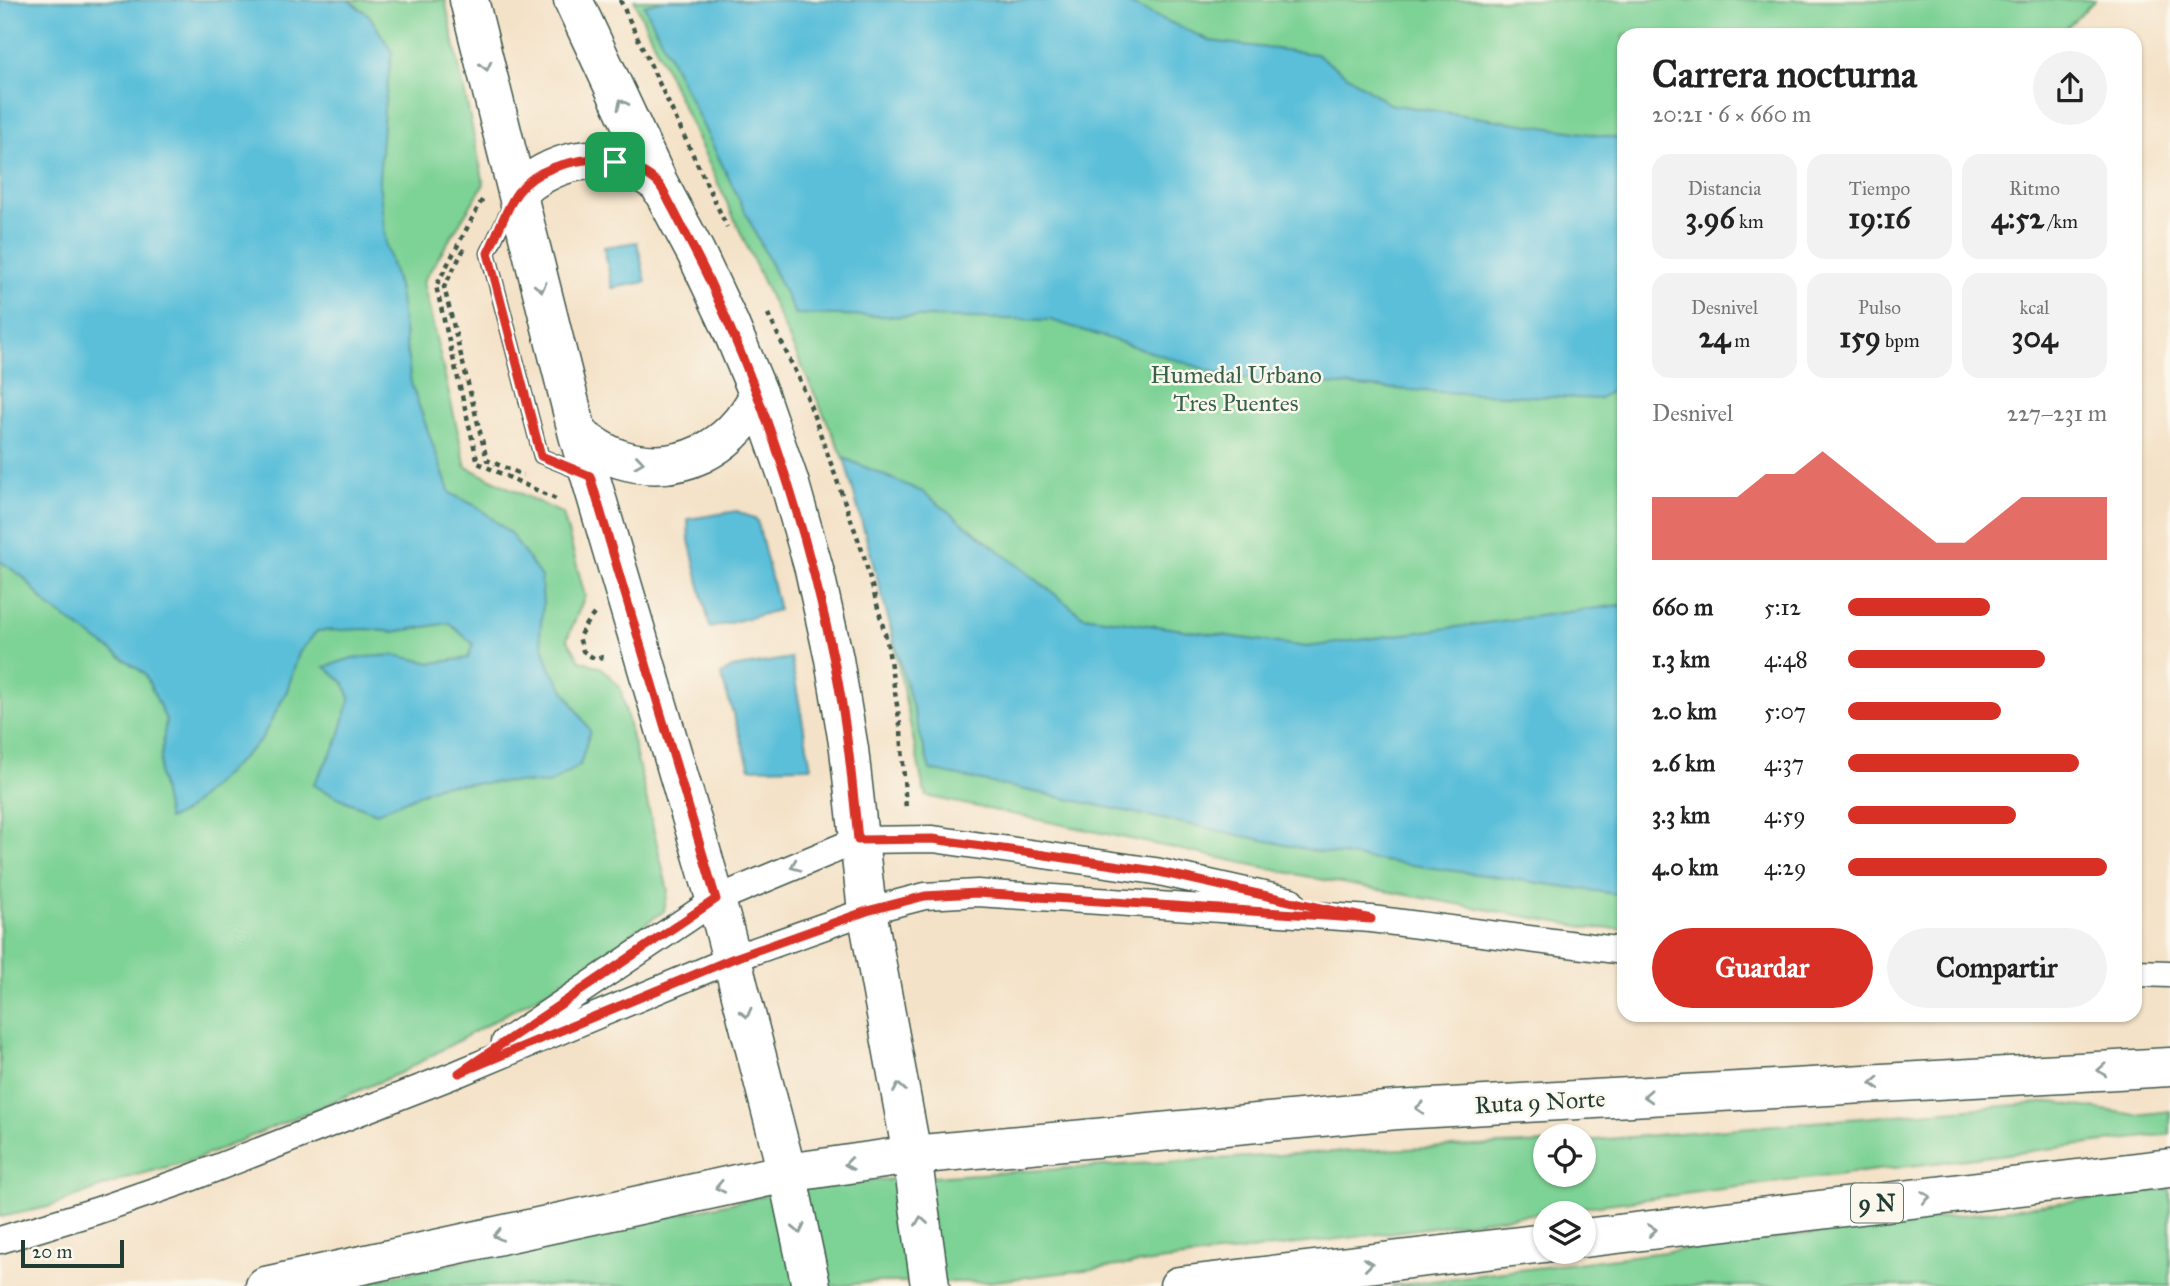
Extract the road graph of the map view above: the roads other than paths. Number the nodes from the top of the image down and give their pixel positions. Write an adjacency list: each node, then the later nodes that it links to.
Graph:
1 (469, 0): 4 (main road, one-way to 4)
2 (573, 0): 3 (main road, one-way to 2)
3 (659, 184): 4 (main road); 5 (main road)
4 (517, 192): 6 (main road, one-way to 6); 7 (lane)
5 (758, 395): 6 (main road, one-way to 5); 8 (main road)
6 (578, 435): 7 (main road)
7 (590, 476): 9 (main road)
8 (858, 840): 9 (street, one-way to 9); 10 (main road); 11 (street)
9 (716, 899): 13 (main road); 17 (street)
10 (867, 911): 11 (street); 13 (street); 18 (main road, one-way to 10)
11 (1371, 919): 12 (street)
12 (1617, 950)
13 (732, 959): 17 (street); 20 (main road, one-way to 20)
14 (2142, 973): 15 (street)
15 (2170, 974)
16 (2170, 1067): 18 (main road, Ruta 9 Norte, one-way to 18)
17 (459, 1073): 22 (street)
18 (912, 1155): 20 (main road, Ruta 9 Norte, one-way to 20); 26 (main road, one-way to 18)
19 (2170, 1168): 21 (main road, 9 N, one-way to 19)
20 (787, 1173): 24 (main road, Ruta 9 Norte, one-way to 24); 25 (main road, one-way to 25)
21 (1596, 1237)
22 (0, 1240)
23 (1533, 1243): 27 (main road, one-way to 23)
24 (265, 1286)
25 (811, 1286)
26 (930, 1286)
27 (1179, 1286)

